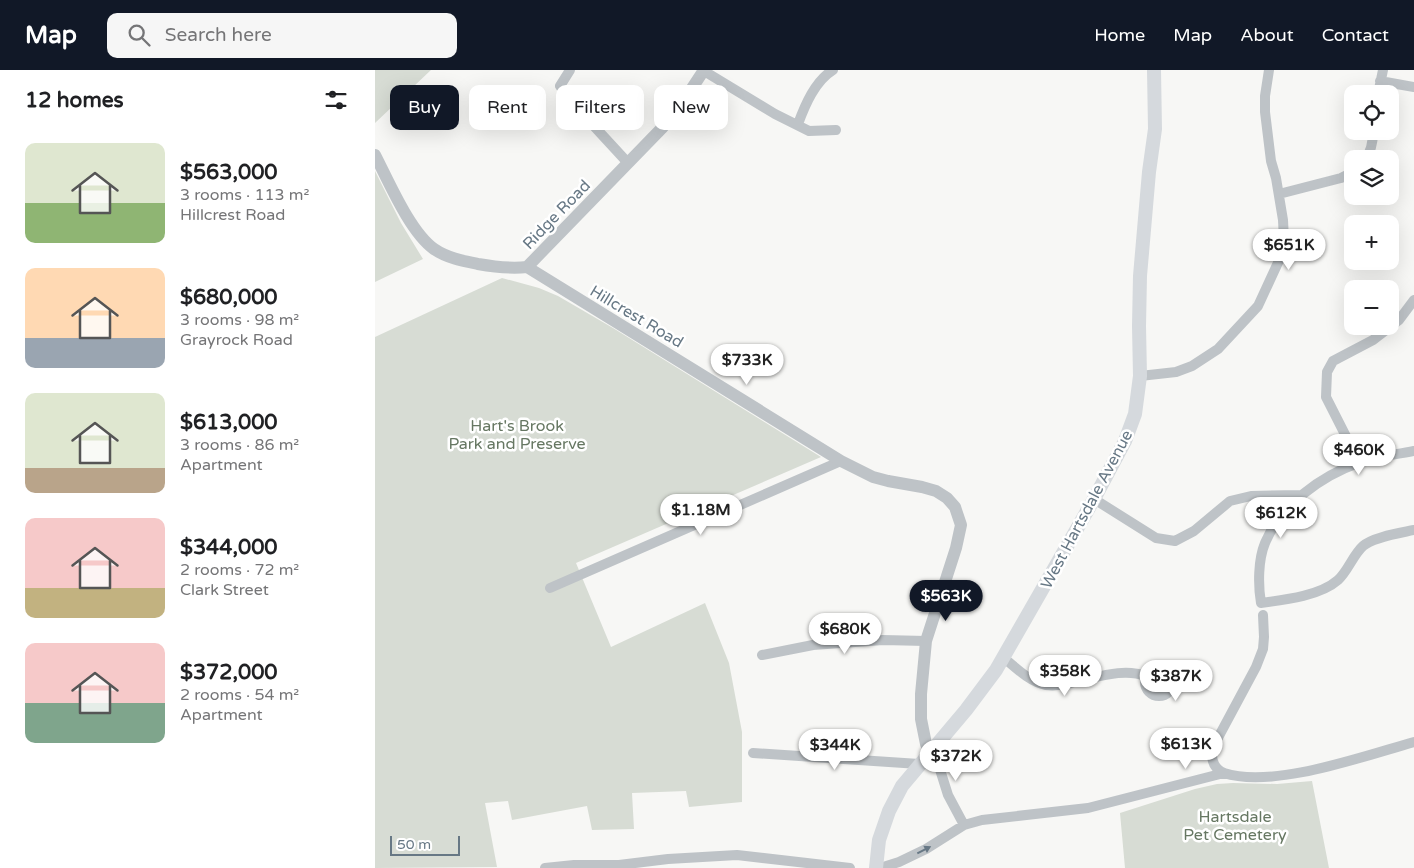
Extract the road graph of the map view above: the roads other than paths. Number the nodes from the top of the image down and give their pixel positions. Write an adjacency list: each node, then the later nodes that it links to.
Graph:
1 (570, 70): 13 (street)
2 (704, 70): 10 (street); 13 (street, Ridge Road)
3 (833, 70): 10 (street)
4 (1154, 70): 18 (main road, West Hartsdale Avenue)
5 (1269, 70): 15 (street)
6 (1383, 70): 7 (street)
7 (1380, 81): 8 (street); 9 (street)
8 (1379, 85)
9 (1414, 87)
10 (797, 124): 11 (street)
11 (836, 130)
12 (375, 155): 16 (street, Ridge Road)
13 (628, 163): 16 (street, Ridge Road)
14 (1344, 176): 15 (street)
15 (1279, 194): 18 (street)
16 (527, 267): 20 (street, Hillcrest Road)
17 (1414, 300): 21 (street)
18 (1140, 376): 23 (main road, West Hartsdale Avenue)
19 (1414, 451): 21 (street)
20 (841, 461): 25 (street); 27 (street, Hillcrest Road)
21 (1359, 462): 22 (street)
22 (1301, 495): 23 (street); 24 (street)
23 (1094, 499): 29 (main road, West Hartsdale Avenue)
24 (1414, 530)
25 (550, 588)
26 (1263, 615): 35 (street)
27 (925, 641): 28 (street); 32 (street, Hillcrest Road)
28 (762, 655)
29 (1004, 658): 30 (street); 32 (main road, West Hartsdale Avenue)
30 (1146, 676)
31 (1414, 742): 35 (street)
32 (931, 752): 34 (main road, West Hartsdale Avenue); 36 (street)
33 (753, 753): 34 (street)
34 (919, 764): 39 (main road, West Hartsdale Avenue)
35 (1224, 773): 36 (street)
36 (964, 825): 40 (street, one-way to 36)
37 (545, 868): 38 (street)
38 (850, 868)
39 (876, 868)
40 (880, 868)

